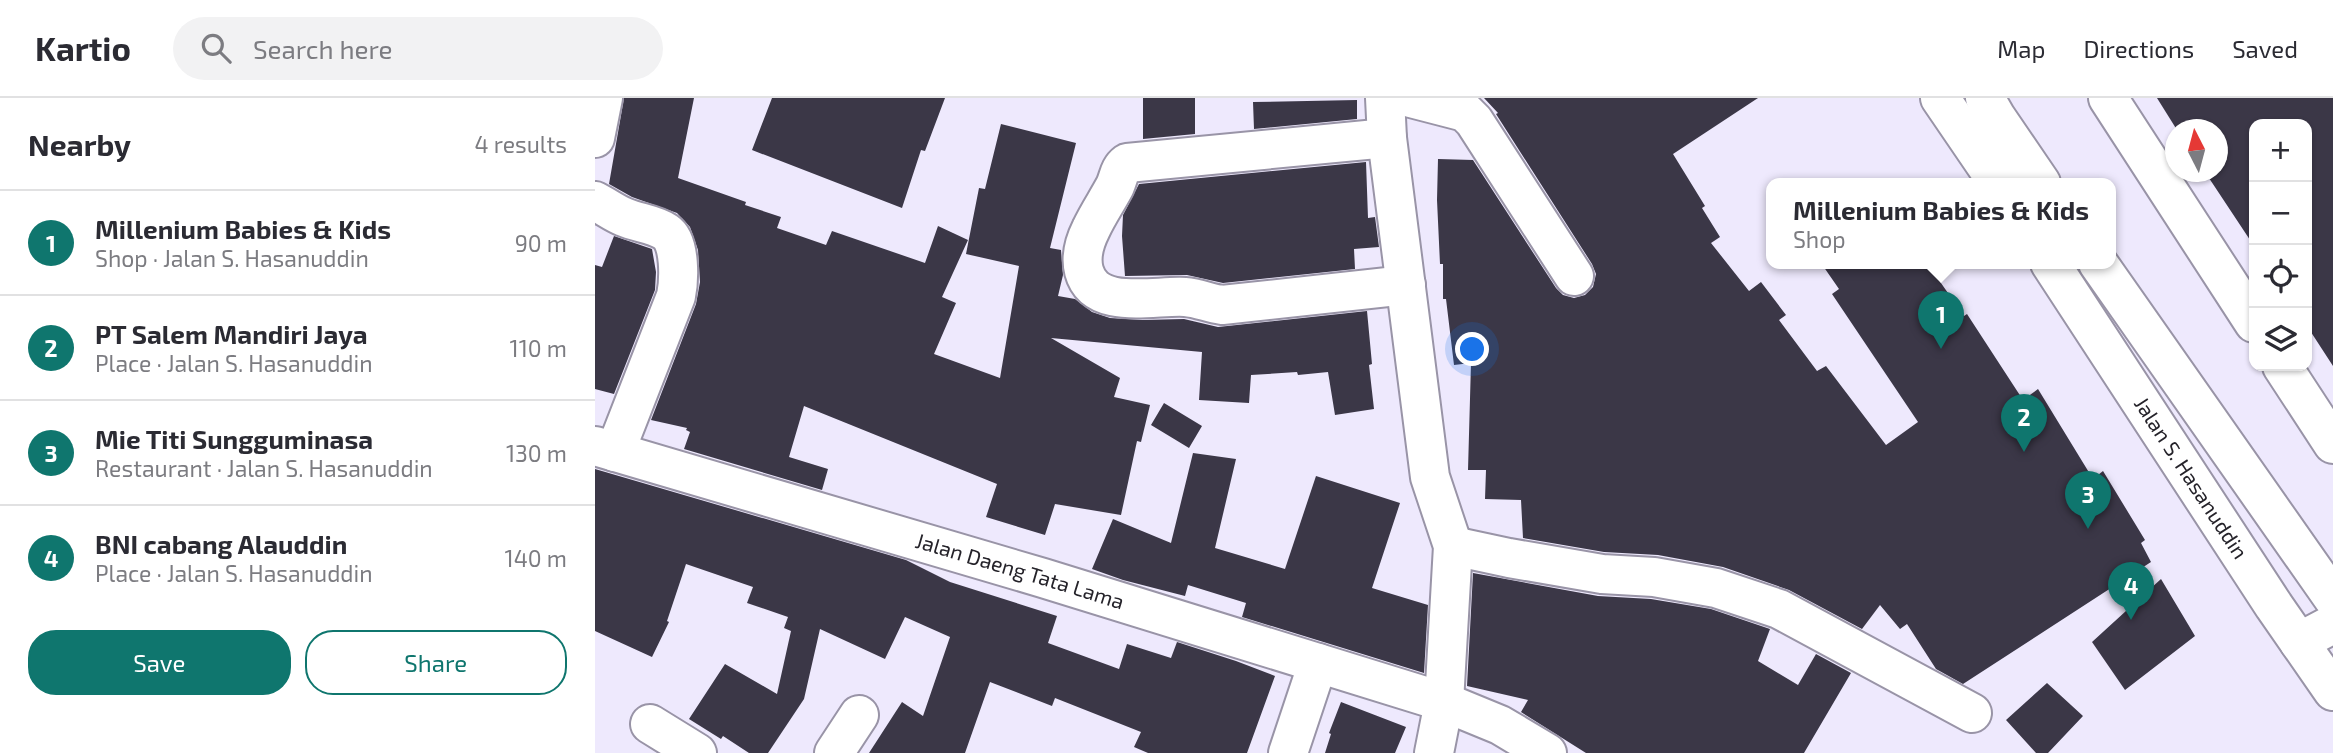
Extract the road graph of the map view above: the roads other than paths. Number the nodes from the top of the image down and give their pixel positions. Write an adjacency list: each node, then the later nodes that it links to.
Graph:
1 (603, 98): 7 (main road)
2 (1385, 98): 8 (main road)
3 (1411, 98): 14 (main road)
4 (1940, 98): 9 (main road)
5 (1985, 98): 9 (main road)
6 (2108, 98): 16 (main road)
7 (595, 138)
8 (1387, 138): 15 (main road); 15 (main road)
9 (2001, 167): 10 (main road)
10 (2028, 178)
11 (595, 201): 19 (main road)
12 (2054, 269): 23 (main road, Jalan S. Hasanuddin)
13 (2102, 269): 21 (main road)
14 (1574, 276)
15 (1406, 285): 20 (main road)
16 (2249, 315)
17 (2285, 371): 18 (main road)
18 (2333, 444)
19 (605, 449): 24 (main road, Jalan Daeng Tata Lama)
20 (1453, 545): 26 (main road); 27 (main road)
21 (2333, 598)
22 (2333, 624): 23 (main road)
23 (2299, 642): 25 (main road, Jalan S. Hasanuddin)
24 (1318, 663): 26 (main road, Jalan Daeng Tata Lama); 32 (main road)
25 (2330, 682)
26 (1444, 702): 33 (main road); 34 (main road, Jalan Daeng Tata Lama)
27 (1972, 713)
28 (859, 715): 31 (main road)
29 (650, 724): 30 (main road)
30 (697, 753)
31 (834, 753)
32 (1289, 753)
33 (1434, 753)
34 (1547, 753)

